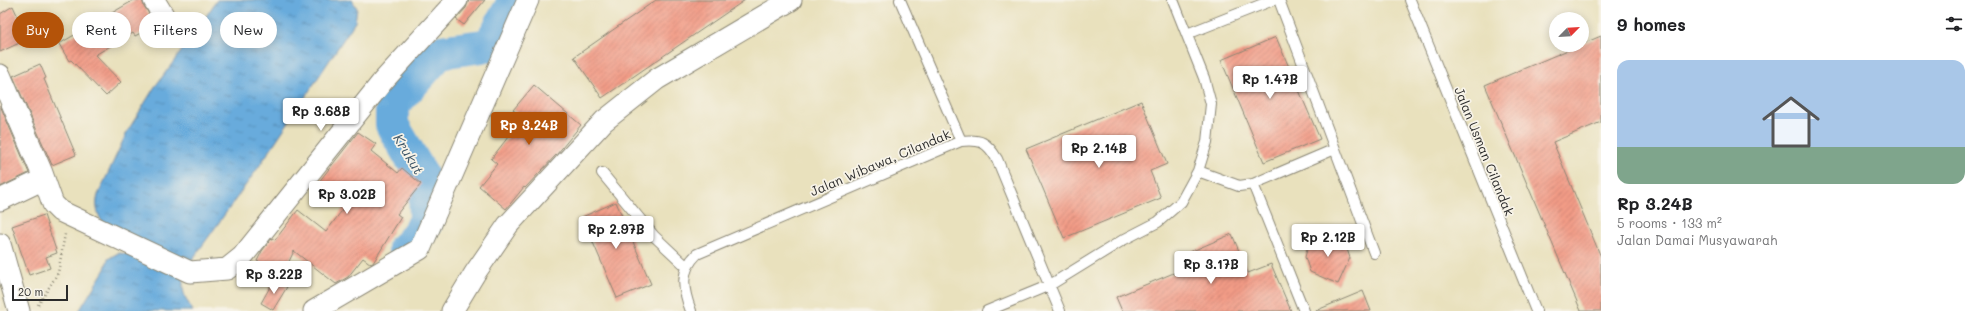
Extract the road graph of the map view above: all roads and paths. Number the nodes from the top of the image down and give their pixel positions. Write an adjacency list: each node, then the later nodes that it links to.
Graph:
1 (457, 0): 18 (street)
2 (528, 0): 24 (street)
3 (791, 0): 25 (street)
4 (900, 0): 11 (lane)
5 (1172, 0): 9 (lane)
6 (1273, 0): 9 (lane)
7 (1279, 0): 12 (lane)
8 (1410, 0): 30 (lane, Jalan Usman Cilandak)
9 (1187, 34): 13 (lane)
10 (0, 75): 15 (street)
11 (961, 141): 21 (lane, Jalan Wibawa, Cilandak); 22 (lane, Jalan Wibawa, Cilandak)
12 (1335, 149): 16 (lane); 20 (lane)
13 (1198, 171): 16 (lane); 22 (lane)
14 (602, 173): 21 (lane)
15 (44, 179): 17 (street); 18 (street)
16 (1253, 184): 29 (lane)
17 (0, 200)
18 (69, 215): 23 (path)
19 (0, 244): 23 (street)
20 (1374, 253)
21 (687, 267): 26 (lane)
22 (1050, 285): 27 (lane); 28 (lane, Jalan Wibawa, Cilandak)
23 (18, 308)
24 (314, 311)
25 (452, 311)
26 (691, 311)
27 (988, 311)
28 (1060, 311)
29 (1304, 311)
30 (1536, 311)

